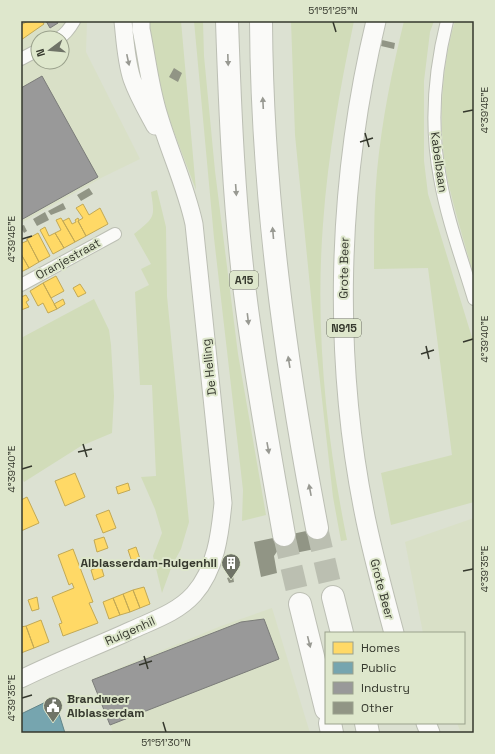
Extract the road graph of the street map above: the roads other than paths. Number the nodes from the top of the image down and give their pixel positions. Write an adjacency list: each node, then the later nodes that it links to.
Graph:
1 (74, 21): 8 (street)
2 (123, 21): 11 (street, De Helling, one-way to 11)
3 (141, 21): 11 (street, De Helling)
4 (227, 21): 16 (highway, A15, one-way to 16)
5 (261, 21): 15 (highway, one-way to 5)
6 (376, 21): 21 (main road, Grote Beer / N915)
7 (447, 21): 14 (street, Kabelbaan)
8 (69, 30)
9 (30, 54): 10 (street)
10 (21, 59)
11 (170, 151): 17 (street, De Helling)
12 (115, 234): 13 (street, Oranjestraat)
13 (21, 285)
14 (474, 299)
15 (317, 528)
16 (284, 536)
17 (202, 584): 22 (street, Ruigenhil)
18 (333, 597): 20 (highway)
19 (300, 604): 23 (highway, one-way to 23)
20 (342, 632)
21 (394, 632)
22 (21, 679)
23 (325, 705)

